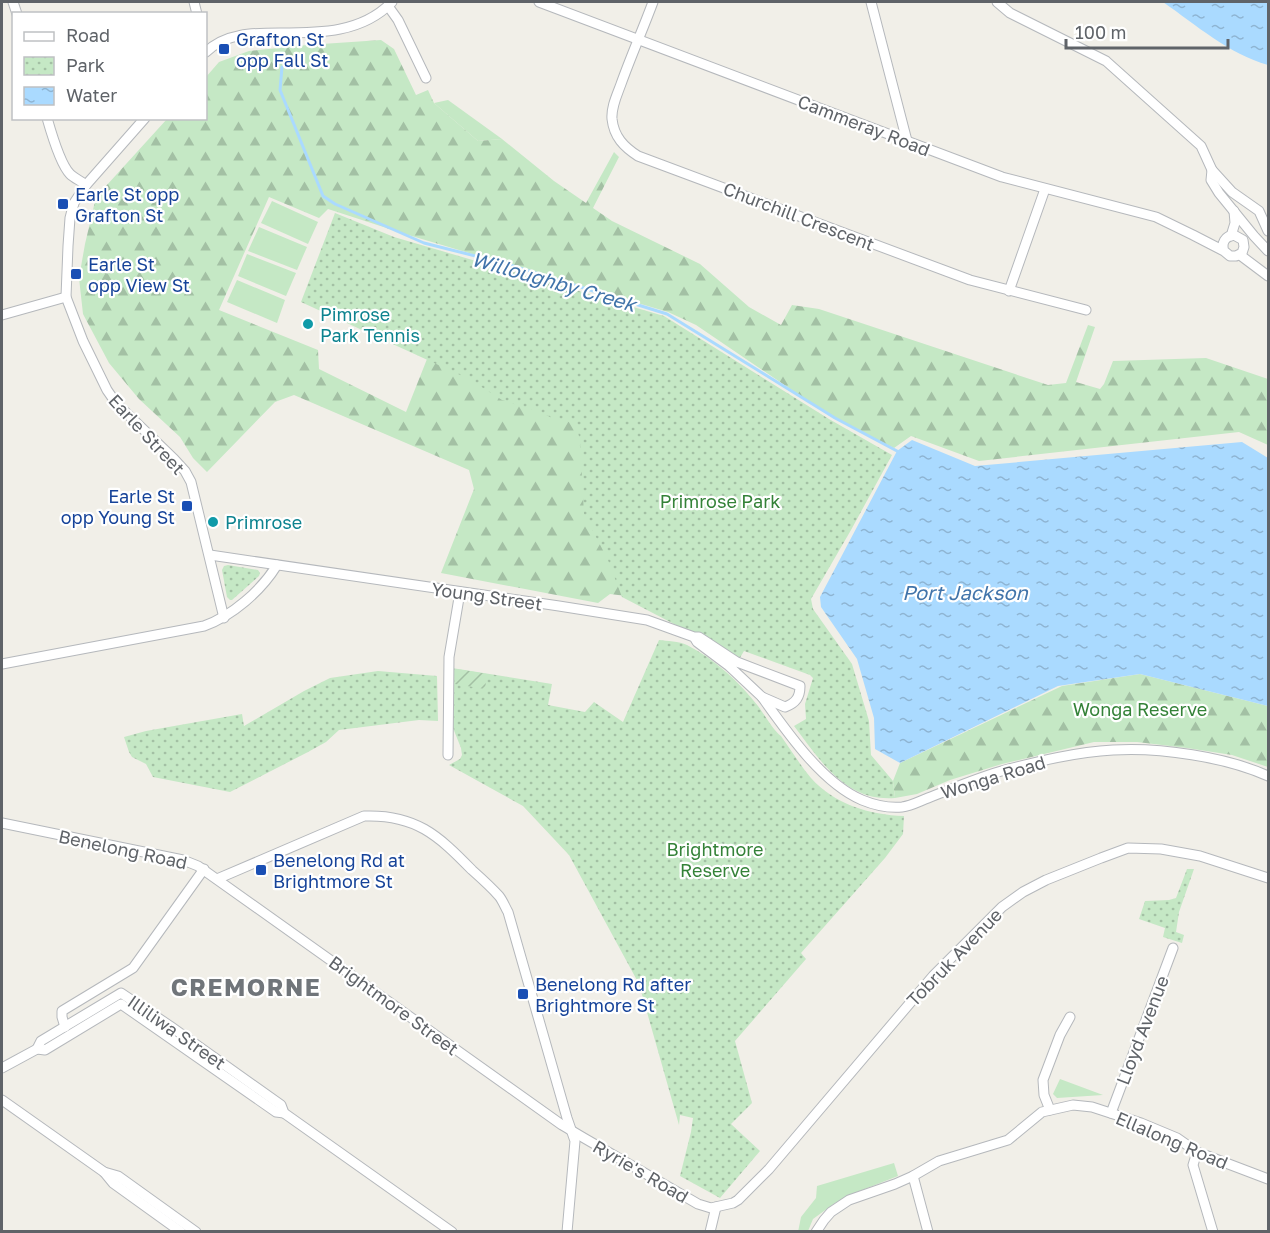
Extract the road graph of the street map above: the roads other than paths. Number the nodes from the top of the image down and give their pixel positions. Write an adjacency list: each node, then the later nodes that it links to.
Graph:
1 (538, 2): 6 (street, Cammeray Road)
2 (653, 2): 6 (street, Churchill Crescent)
3 (871, 2): 11 (street)
4 (997, 2): 12 (street)
5 (390, 4): 7 (street); 8 (street)
6 (638, 39): 11 (street, Cammeray Road); 20 (street, Churchill Crescent)
7 (207, 46)
8 (426, 78)
9 (47, 120): 13 (street)
10 (143, 120): 13 (street, Earle Street)
11 (907, 141): 14 (street, Cammeray Road)
12 (1212, 170): 15 (street); 16 (street)
13 (86, 185): 21 (street, Earle Street)
14 (1045, 189): 17 (street, Cammeray Road); 20 (street)
15 (1234, 211): 17 (street); 17 (street)
16 (1269, 231)
17 (1238, 243): 18 (street); 19 (street)
18 (1265, 247)
19 (1269, 276)
20 (1009, 291): 22 (street, Churchill Crescent)
21 (66, 297): 23 (street); 24 (street, Earle Street)
22 (1086, 310)
23 (2, 315)
24 (210, 555): 25 (street, Young Street); 27 (street, Earle Street)
25 (277, 565): 26 (street, Young Street); 27 (street)
26 (460, 592): 28 (street, Young Street); 31 (street)
27 (224, 618): 29 (street)
28 (694, 638): 30 (street, Young Street); 30 (street, Young Street)
29 (2, 664)
30 (762, 697): 32 (street, Wonga Road)
31 (448, 755)
32 (1269, 776)
33 (2, 824): 34 (street, Benelong Road)
34 (204, 869): 36 (street, Benelong Road); 39 (street)
35 (1269, 878): 51 (street, Tobruk Avenue)
36 (217, 879): 46 (street, Brightmore Street); 46 (street)
37 (1173, 948): 45 (street, Lloyd Avenue)
38 (1070, 1017): 43 (street)
39 (65, 1027): 40 (street, Illiliwa Street); 44 (street, Illiliwa Street)
40 (37, 1049): 41 (street, Illiliwa Street); 44 (street, Illiliwa Street)
41 (2, 1068)
42 (2, 1100): 48 (street)
43 (1050, 1110): 45 (street, Ellalong Road); 49 (street, Ellalong Road)
44 (284, 1113): 54 (street, Illiliwa Street)
45 (1111, 1113): 47 (street, Ellalong Road)
46 (572, 1130): 51 (street, Ryrie's Road); 55 (street)
47 (1197, 1152): 50 (street, Ellalong Road); 59 (street)
48 (104, 1172): 52 (street); 53 (street)
49 (913, 1176): 57 (street, Ellalong Road); 58 (street)
50 (1269, 1179)
51 (714, 1208): 56 (street)
52 (181, 1232)
53 (196, 1232)
54 (452, 1232)
55 (567, 1232)
56 (710, 1232)
57 (816, 1232)
58 (928, 1232)
59 (1213, 1232)

